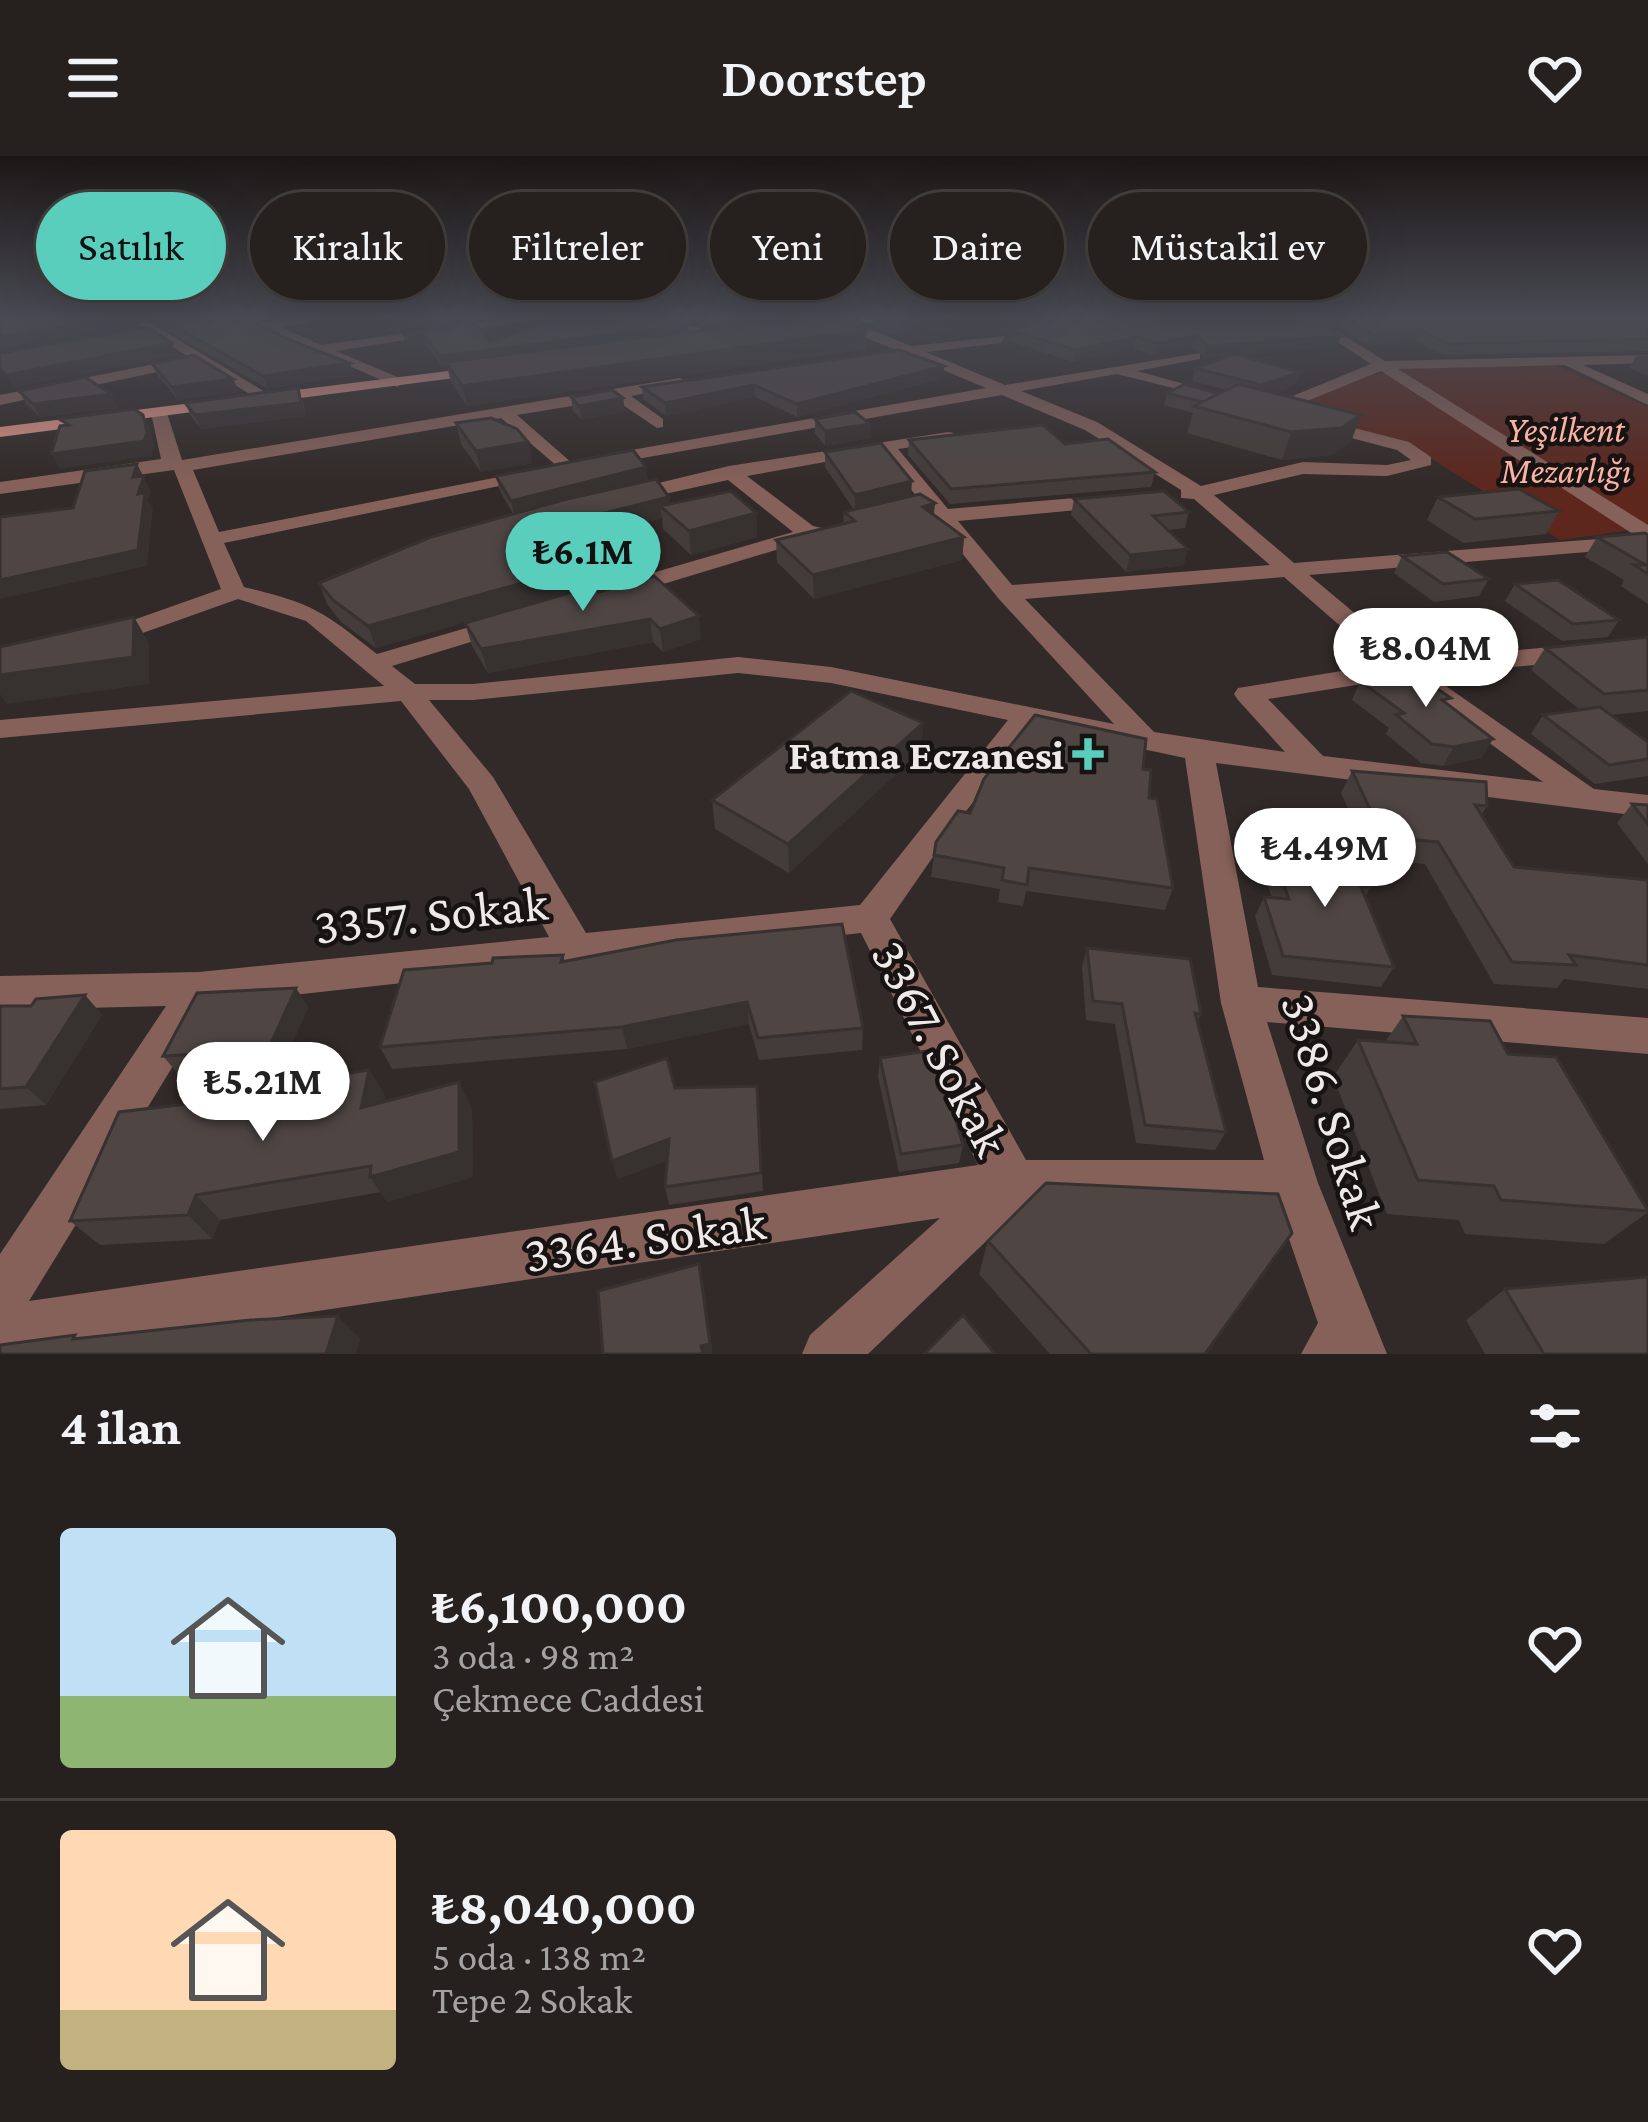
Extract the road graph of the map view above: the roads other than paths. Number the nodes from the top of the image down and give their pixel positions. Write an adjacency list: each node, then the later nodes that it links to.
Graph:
1 (126, 374): 17 (street)
2 (228, 374): 15 (street)
3 (378, 374): 12 (street)
4 (458, 374): 12 (main road)
5 (961, 374): 13 (street)
6 (1082, 374): 13 (street)
7 (1132, 374): 16 (street)
8 (1360, 374): 21 (street)
9 (1396, 374): 43 (street)
10 (1591, 374): 18 (street)
11 (704, 379): 14 (street)
12 (397, 382): 15 (main road)
13 (992, 388): 24 (street); 25 (street)
14 (616, 393): 20 (street); 23 (street)
15 (267, 398): 22 (main road)
16 (1225, 399)
17 (0, 400)
18 (1648, 400)
19 (1246, 405): 21 (street)
20 (503, 411): 31 (street); 32 (street)
21 (1269, 411): 35 (street)
22 (159, 413): 27 (main road); 31 (street)
23 (657, 424)
24 (1091, 426): 26 (street); 35 (street)
25 (768, 430): 30 (street); 32 (street)
26 (1045, 430)
27 (0, 432)
28 (978, 435): 29 (street)
29 (885, 445): 30 (street); 39 (street)
30 (804, 458): 33 (street)
31 (176, 464): 34 (street); 44 (street)
32 (565, 466): 44 (street)
33 (729, 472): 38 (street); 42 (street)
34 (6, 488): 40 (street)
35 (1199, 493): 36 (street); 45 (street)
36 (1152, 497)
37 (1129, 499): 39 (street)
38 (601, 502)
39 (928, 508): 48 (street)
40 (0, 511)
41 (849, 523): 42 (street)
42 (808, 533): 49 (street)
43 (1648, 537): 45 (street)
44 (209, 540): 47 (street)
45 (1285, 570): 48 (street); 55 (street)
46 (324, 589): 50 (street)
47 (236, 592): 50 (street); 52 (street)
48 (1006, 593): 59 (street)
49 (590, 599)
50 (295, 606): 54 (street)
51 (524, 618): 54 (street)
52 (82, 644)
53 (1648, 646): 55 (street)
54 (371, 664): 56 (street)
55 (1405, 669): 61 (street); 62 (street)
56 (408, 692): 57 (street); 58 (street); 65 (street)
57 (1028, 716): 59 (street); 64 (street, 3367. Sokak)
58 (0, 729)
59 (1145, 740): 60 (street)
60 (1199, 751): 61 (street); 68 (street, 3386. Sokak)
61 (1312, 763): 62 (street)
62 (1585, 798): 63 (street)
63 (1648, 806)
64 (871, 917): 65 (street, 3357. Sokak); 71 (street, 3367. Sokak)
65 (576, 950): 66 (street, 3357. Sokak)
66 (199, 988): 67 (street, 3357. Sokak); 72 (street)
67 (0, 993)
68 (1241, 1003): 69 (street); 70 (street, 3386. Sokak)
69 (1648, 1036)
70 (1294, 1183): 71 (street, 3364. Sokak); 74 (street, 3386. Sokak)
71 (1013, 1184): 73 (street, 3364. Sokak); 75 (street, 3367. Sokak)
72 (0, 1300)
73 (0, 1332)
74 (1344, 1345)
75 (829, 1354)

